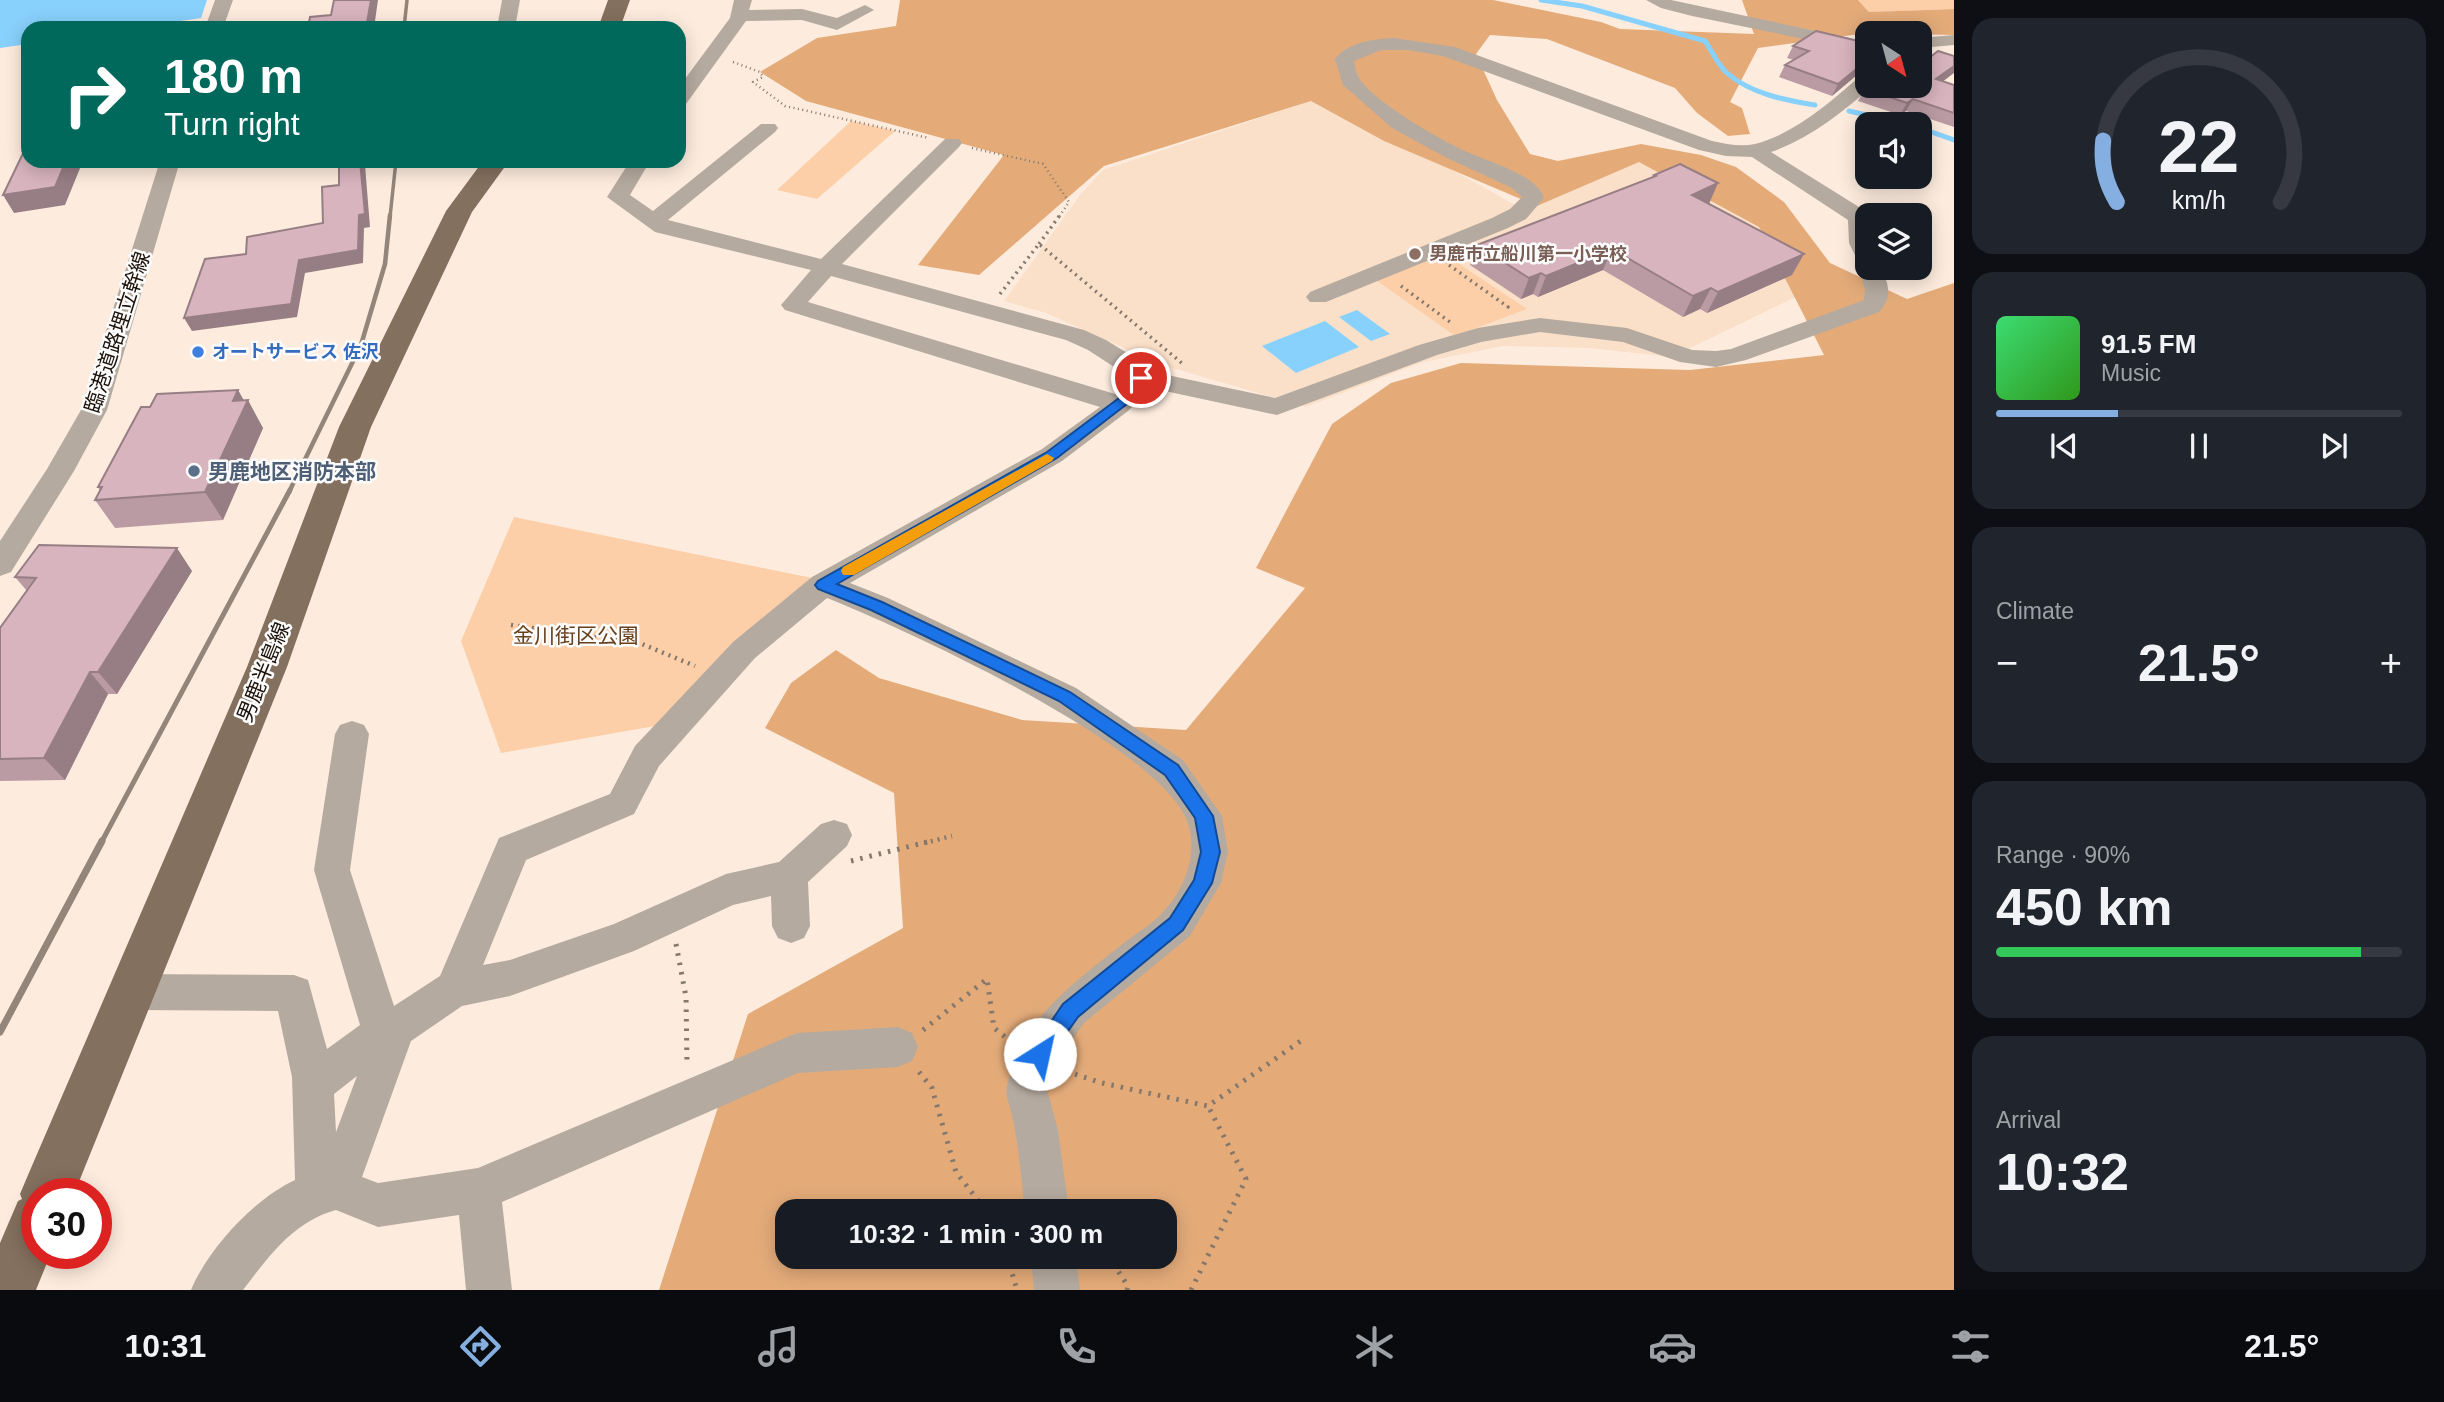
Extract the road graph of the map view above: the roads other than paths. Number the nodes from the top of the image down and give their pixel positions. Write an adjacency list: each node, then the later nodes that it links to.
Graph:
1 (223, 0): 7 (street)
2 (511, 0): 8 (street)
3 (618, 0): 9 (main road)
4 (1655, 0): 12 (street)
5 (741, 8): 6 (street); 13 (street)
6 (865, 10)
7 (216, 21)
8 (507, 21)
9 (611, 21)
10 (1954, 40): 11 (street)
11 (1932, 42)
12 (1855, 45)
13 (686, 91)
14 (1855, 91): 17 (street)
15 (768, 128): 22 (street)
16 (952, 143): 23 (street)
17 (1756, 150): 21 (street); 25 (street)
18 (168, 168): 28 (street, 臨港道路埋立幹線)
19 (489, 168): 35 (main road, 男鹿半島線)
20 (636, 168): 22 (street)
21 (1855, 215)
22 (654, 221): 23 (street)
23 (826, 267): 26 (street); 27 (street)
24 (1874, 280): 26 (street)
25 (1318, 297)
26 (1141, 378): 27 (street)
27 (1119, 405): 29 (street)
28 (0, 565)
29 (823, 585): 34 (street); 42 (street)
30 (352, 734): 36 (street)
31 (834, 835): 32 (street)
32 (789, 876): 33 (street); 34 (street)
33 (791, 926)
34 (454, 989): 36 (street)
35 (130, 992): 38 (street); 39 (main road, 男鹿半島線)
36 (385, 1041): 38 (street); 40 (street)
37 (898, 1047): 41 (street)
38 (313, 1085): 40 (street)
39 (54, 1178)
40 (326, 1189): 41 (street); 46 (street)
41 (478, 1190): 47 (street)
42 (1046, 1199)
43 (21, 1259): 45 (main road)
44 (1055, 1269): 48 (street)
45 (8, 1290)
46 (214, 1290)
47 (489, 1290)
48 (1057, 1290)

